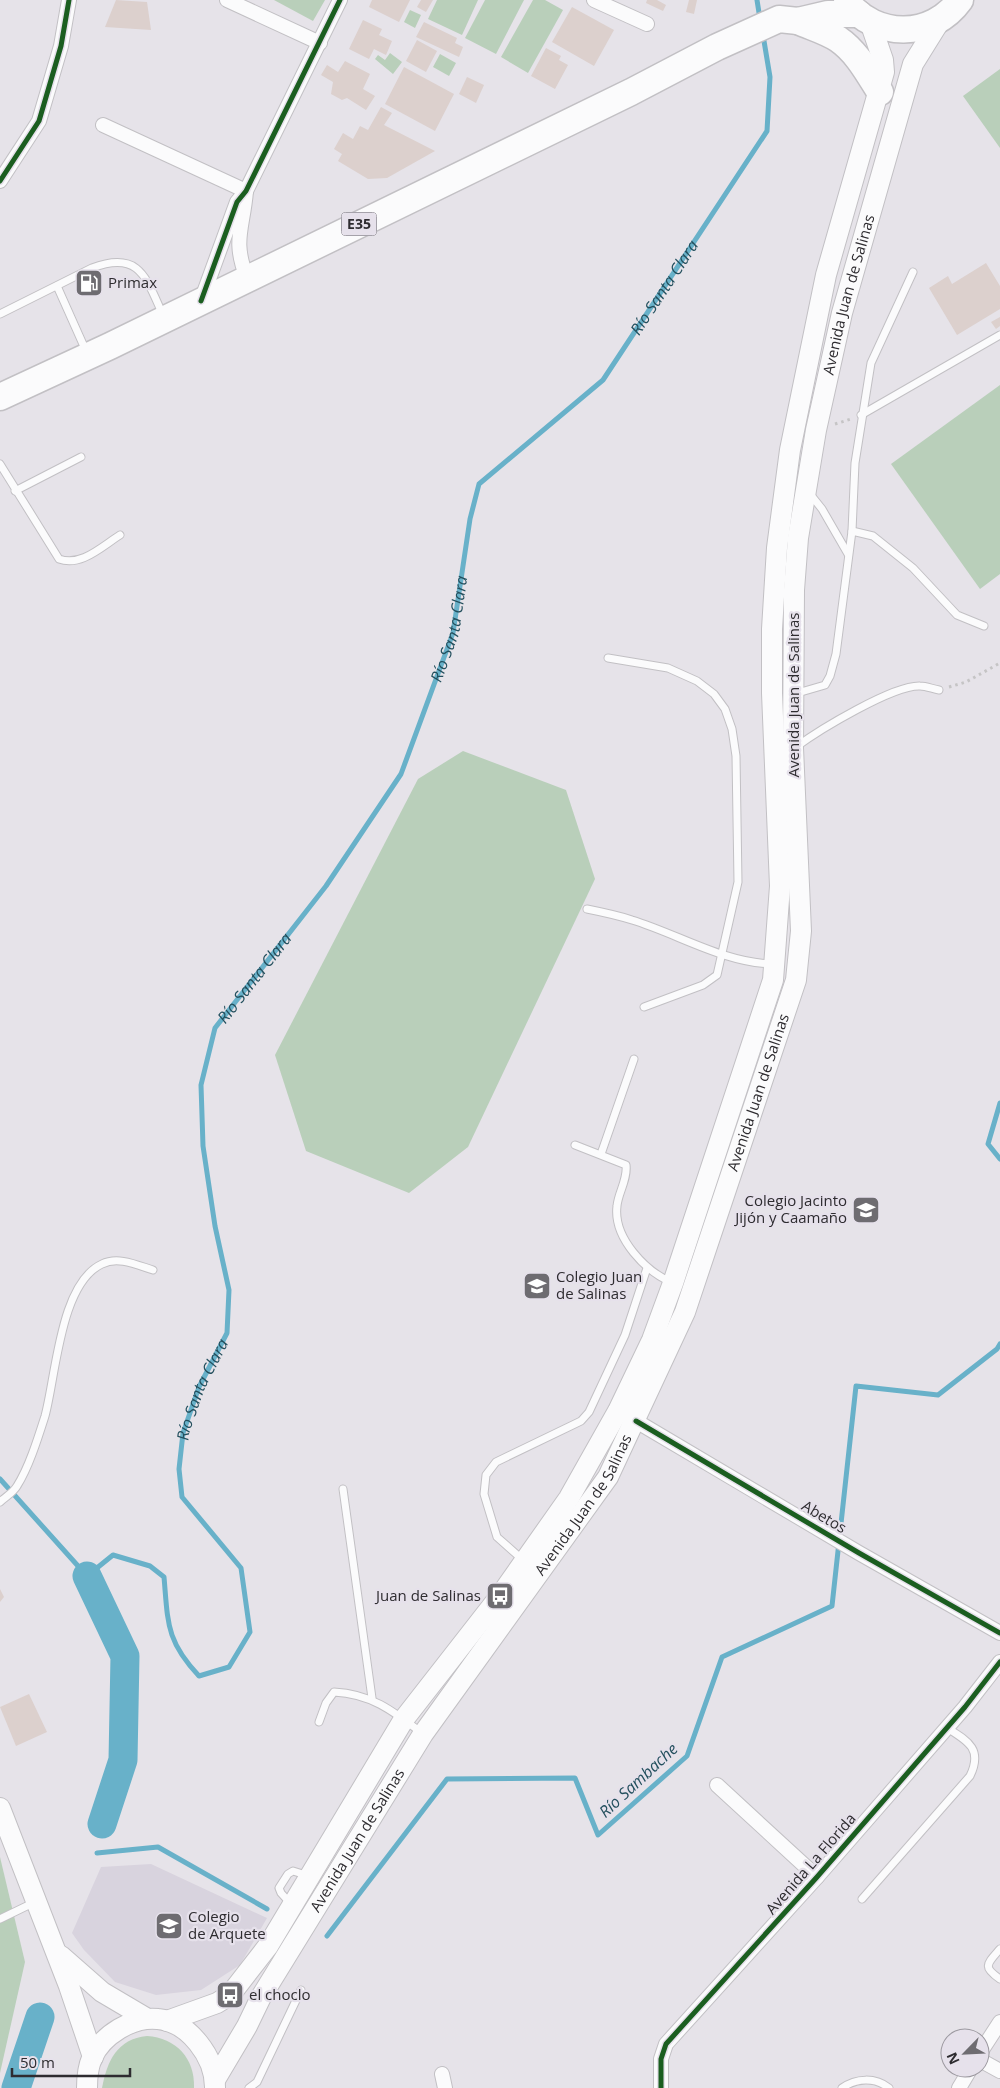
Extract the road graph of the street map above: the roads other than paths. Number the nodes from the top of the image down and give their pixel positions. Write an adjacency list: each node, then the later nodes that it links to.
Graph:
1 (69, 0): 13 (street)
2 (227, 0): 10 (street)
3 (340, 0): 10 (street)
4 (594, 0): 9 (street)
5 (960, 0): 8 (highway, E35)
6 (858, 12): 7 (highway, E35); 8 (highway, E35); 11 (main road, Avenida Juan de Salinas)
7 (785, 16): 11 (highway); 16 (highway, E35)
8 (941, 19): 27 (main road, Avenida Juan de Salinas)
9 (646, 24)
10 (320, 43): 14 (street)
11 (880, 92): 35 (main road, Avenida Juan de Salinas)
12 (103, 125): 14 (street)
13 (0, 181)
14 (246, 191): 16 (street); 18 (street)
15 (913, 272): 24 (lane)
16 (247, 278): 18 (highway, E35)
17 (57, 286): 19 (lane); 20 (lane); 22 (lane)
18 (201, 301): 20 (highway, E35)
19 (0, 314)
20 (165, 318): 22 (highway, E35)
21 (1000, 335): 24 (lane)
22 (89, 356): 23 (highway, E35)
23 (0, 397)
24 (862, 415): 29 (lane)
25 (81, 457): 28 (lane)
26 (0, 464): 28 (lane)
27 (806, 490): 31 (lane); 35 (main road, Avenida Juan de Salinas)
28 (15, 491): 30 (lane)
29 (852, 530): 31 (lane); 32 (lane)
30 (120, 535)
31 (848, 554): 35 (lane)
32 (984, 626)
33 (608, 658): 38 (lane)
34 (939, 690): 36 (lane)
35 (782, 694): 36 (main road, Avenida Juan de Salinas); 39 (main road, Avenida Juan de Salinas)
36 (793, 748): 47 (main road, Avenida Juan de Salinas)
37 (587, 909): 38 (lane)
38 (720, 953): 39 (lane); 40 (lane)
39 (776, 964): 46 (main road, Avenida Juan de Salinas)
40 (644, 1007)
41 (634, 1059): 43 (lane)
42 (575, 1145): 43 (lane)
43 (601, 1154): 44 (lane)
44 (647, 1268): 46 (lane); 51 (lane)
45 (153, 1270): 50 (lane)
46 (673, 1283): 47 (main road); 51 (main road, Avenida Juan de Salinas)
47 (692, 1290): 48 (main road, Avenida Juan de Salinas)
48 (636, 1421): 52 (street, Abetos); 58 (main road, Avenida Juan de Salinas)
49 (343, 1489): 54 (lane)
50 (0, 1502)
51 (525, 1561): 55 (main road, Avenida Juan de Salinas)
52 (1000, 1633)
53 (1000, 1662): 57 (street, Avenida La Florida)
54 (372, 1698): 55 (lane); 56 (lane)
55 (404, 1719): 58 (lane); 70 (main road, Avenida Juan de Salinas)
56 (320, 1722)
57 (946, 1728): 61 (street, Avenida La Florida); 62 (lane)
58 (423, 1734): 75 (main road, Avenida Juan de Salinas)
59 (718, 1785): 61 (street)
60 (0, 1808): 63 (main road)
61 (817, 1878): 79 (street, Avenida La Florida)
62 (862, 1899)
63 (36, 1902): 64 (lane); 66 (main road)
64 (0, 1919)
65 (1000, 1949): 67 (lane)
66 (56, 1951): 69 (main road); 73 (main road)
67 (1000, 1979)
68 (301, 1990): 77 (lane)
69 (146, 2018): 70 (main road); 73 (main road)
70 (167, 2021): 75 (main road)
71 (1000, 2022): 72 (street)
72 (990, 2038)
73 (92, 2057): 76 (main road)
74 (442, 2074): 78 (street)
75 (215, 2084)
76 (87, 2088)
77 (249, 2088)
78 (445, 2088)
79 (661, 2088)
80 (842, 2088): 81 (lane)
81 (889, 2088)

